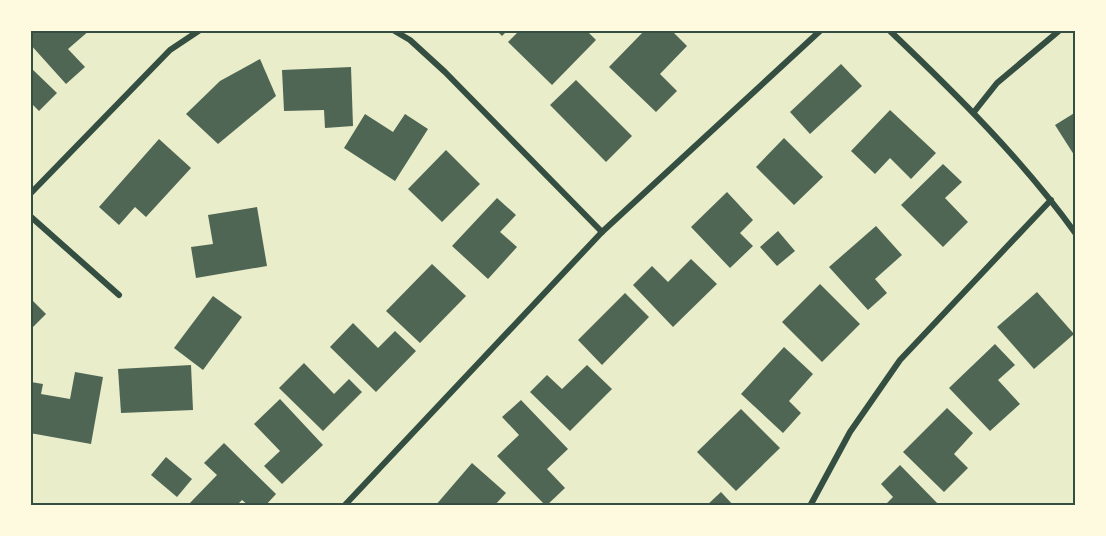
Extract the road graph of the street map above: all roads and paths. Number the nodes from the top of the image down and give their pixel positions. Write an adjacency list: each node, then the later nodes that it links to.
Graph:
1 (200, 30): 7 (street)
2 (393, 30): 10 (street)
3 (821, 30): 10 (street)
4 (889, 30): 6 (street)
5 (1060, 30): 6 (street)
6 (974, 112): 8 (street)
7 (30, 194)
8 (1051, 200): 11 (street); 14 (street)
9 (30, 216): 12 (street)
10 (602, 232): 13 (street)
11 (1076, 234)
12 (119, 295)
13 (344, 506)
14 (810, 506)

